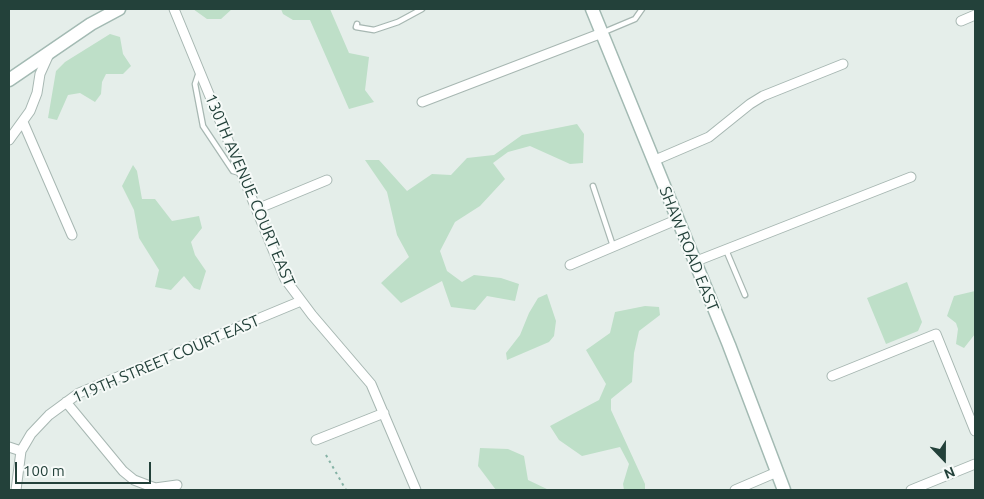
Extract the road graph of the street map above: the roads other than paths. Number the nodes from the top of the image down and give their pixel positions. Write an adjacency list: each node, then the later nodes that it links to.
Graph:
1 (119, 9): 10 (main road)
2 (174, 9): 12 (street, 130TH AVENUE COURT EAST)
3 (422, 9): 8 (lane)
4 (592, 9): 9 (main road, SHAW ROAD EAST)
5 (642, 9): 9 (lane)
6 (975, 15): 7 (street)
7 (960, 21)
8 (356, 24)
9 (602, 33): 14 (street); 17 (main road, SHAW ROAD EAST)
10 (50, 52): 13 (main road); 15 (street)
11 (843, 64): 17 (street)
12 (199, 71): 18 (street, 130TH AVENUE COURT EAST); 18 (lane)
13 (9, 80)
14 (422, 102)
15 (23, 122): 16 (street); 24 (street)
16 (9, 140)
17 (653, 161): 23 (main road, SHAW ROAD EAST)
18 (242, 174): 22 (street, 130TH AVENUE COURT EAST)
19 (911, 177): 26 (street)
20 (327, 180): 22 (street)
21 (592, 186): 25 (lane)
22 (257, 209): 30 (street, 130TH AVENUE COURT EAST)
23 (676, 220): 25 (street); 27 (main road, SHAW ROAD EAST)
24 (72, 234)
25 (613, 246): 28 (street)
26 (726, 250): 27 (street); 29 (lane)
27 (694, 262): 39 (main road, SHAW ROAD EAST)
28 (570, 265)
29 (745, 295)
30 (301, 301): 32 (street, 119TH STREET COURT EAST); 33 (street, 130TH AVENUE COURT EAST)
31 (832, 376): 34 (street)
32 (66, 402): 37 (street, 119TH STREET COURT EAST); 40 (street)
33 (384, 413): 35 (street); 42 (street, 130TH AVENUE COURT EAST)
34 (975, 431)
35 (316, 440)
36 (9, 447): 37 (street)
37 (20, 451): 41 (street)
38 (975, 464): 45 (street)
39 (777, 472): 43 (street); 44 (main road, SHAW ROAD EAST)
40 (177, 485)
41 (16, 490)
42 (416, 490)
43 (735, 490)
44 (784, 490)
45 (911, 490)

